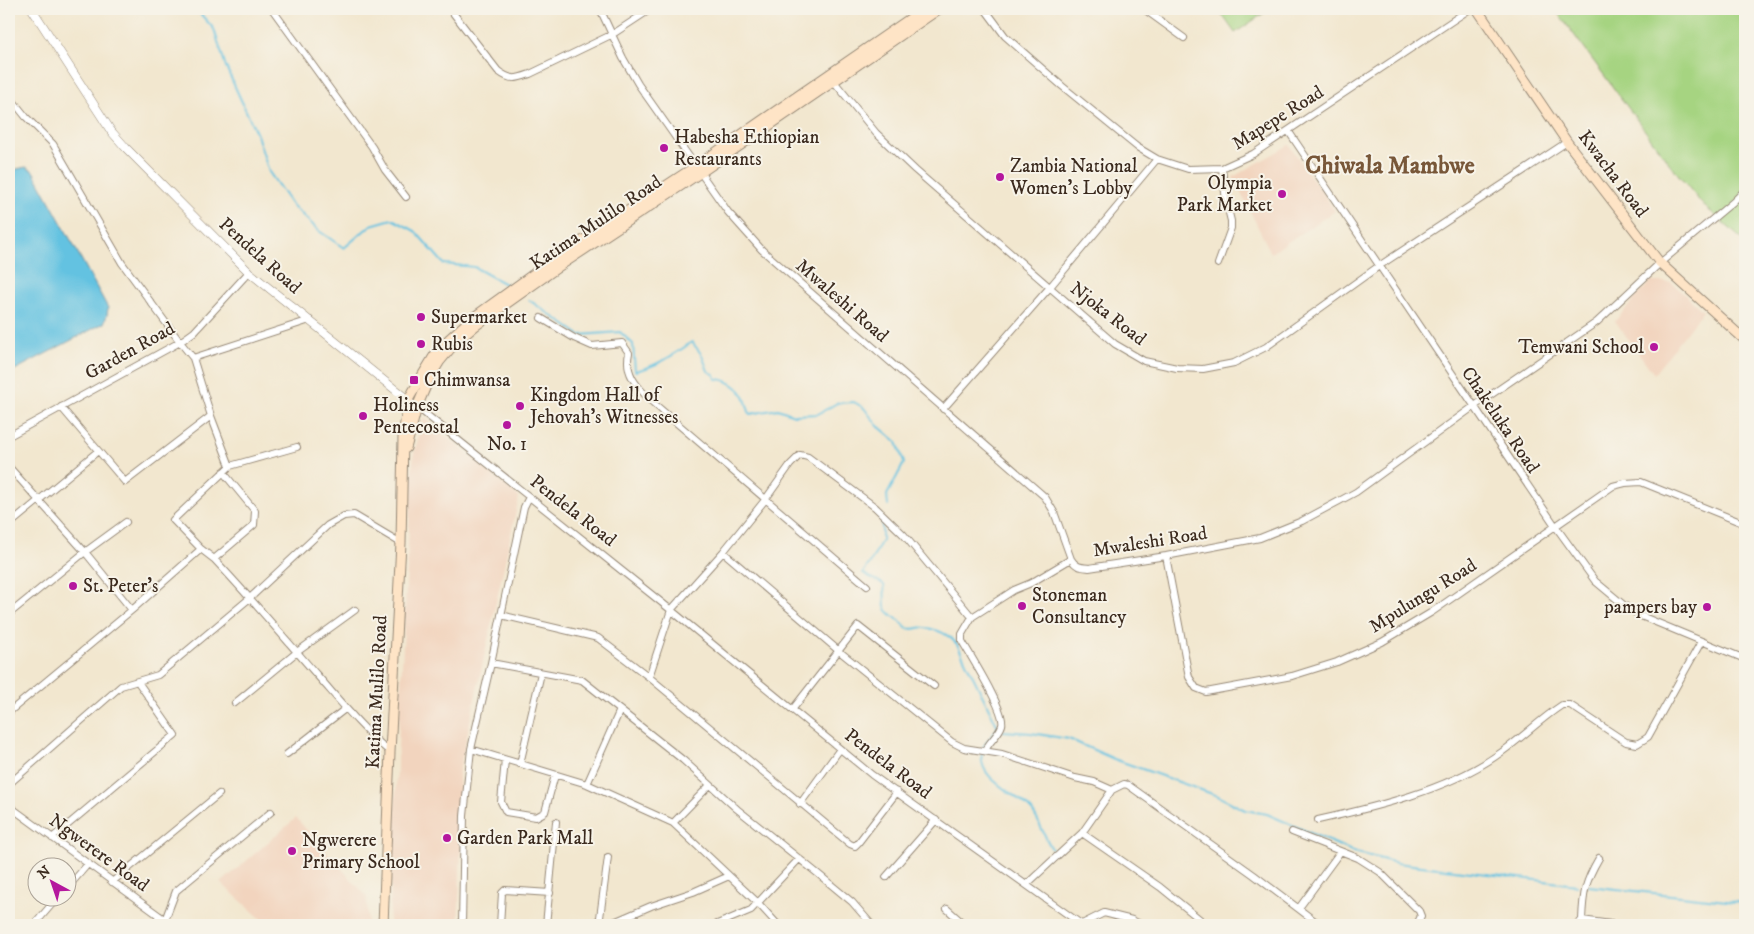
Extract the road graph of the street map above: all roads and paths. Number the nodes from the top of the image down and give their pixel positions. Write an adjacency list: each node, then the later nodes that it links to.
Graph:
1 (32, 9): 26 (street, Pendela Road)
2 (450, 9): 12 (street)
3 (600, 9): 12 (street, Mwaleshi Road)
4 (651, 9): 12 (street)
5 (939, 9): 11 (main road, Katima Mulilo Road)
6 (985, 9): 18 (street, Mapepe Road)
7 (1144, 9): 13 (street)
8 (1470, 9): 16 (street, Mapepe Road)
9 (1477, 9): 17 (main road, Kwacha Road)
10 (276, 10): 22 (street)
11 (925, 11): 14 (main road, Katima Mulilo Road)
12 (613, 34): 20 (street, Mwaleshi Road)
13 (1184, 38)
14 (831, 79): 20 (main road, Katima Mulilo Road); 27 (street, Njoka Road)
15 (9, 96): 31 (street)
16 (1289, 132): 19 (street, Mapepe Road); 25 (street, Chakeluka Road)
17 (1567, 142): 23 (main road, Kwacha Road); 25 (street, Njoka Road)
18 (1158, 159): 19 (street, Mapepe Road); 27 (street)
19 (1222, 168): 24 (street)
20 (698, 170): 33 (main road, Katima Mulilo Road); 35 (main road, Katima Mulilo Road); 37 (street, Mwaleshi Road)
21 (1745, 190): 23 (street, Mwaleshi Road)
22 (406, 197)
23 (1660, 262): 30 (main road, Kwacha Road); 36 (street, Mwaleshi Road)
24 (1218, 264)
25 (1379, 266): 27 (street, Njoka Road); 36 (street, Chakeluka Road)
26 (249, 272): 29 (street, Pendela Road); 31 (street, Garden Road)
27 (1050, 286): 37 (street)
28 (541, 318): 48 (street)
29 (310, 320): 32 (street); 33 (street, Pendela Road)
30 (1745, 340)
31 (180, 342): 32 (street); 34 (street, Garden Road)
32 (193, 358): 38 (street)
33 (408, 400): 35 (street, Pendela Road); 42 (main road, Katima Mulilo Road)
34 (61, 407): 39 (street, Garden Road); 41 (street)
35 (417, 407): 42 (main road, Katima Mulilo Road); 46 (street, Pendela Road)
36 (1473, 407): 52 (street, Chakeluka Road); 57 (street, Mwaleshi Road)
37 (943, 409): 59 (street, Mwaleshi Road)
38 (211, 416): 41 (street); 43 (street)
39 (9, 436)
40 (297, 447): 43 (street)
41 (98, 451): 47 (street)
42 (402, 460): 53 (main road, Katima Mulilo Road)
43 (230, 466): 45 (street)
44 (9, 467): 47 (street)
45 (223, 472): 54 (street); 58 (street)
46 (529, 497): 64 (street, Pendela Road); 66 (street)
47 (39, 500): 51 (street); 55 (street)
48 (765, 500): 56 (street); 60 (street); 67 (street)
49 (126, 522): 55 (street)
50 (1745, 524): 52 (street, Mpulungu Road)
51 (9, 525)
52 (1556, 527): 57 (street, Mpulungu Road); 68 (street, Chakeluka Road)
53 (401, 543): 61 (street); 85 (main road, Katima Mulilo Road)
54 (201, 549): 58 (street); 62 (street)
55 (85, 552): 62 (street); 65 (street)
56 (723, 552): 64 (street); 69 (street)
57 (1166, 556): 59 (street, Mwaleshi Road)
58 (214, 559): 61 (street)
59 (1071, 559): 67 (street)
60 (867, 586)
61 (250, 598): 70 (street); 75 (street)
62 (132, 610): 81 (street)
63 (355, 610): 70 (street)
64 (671, 610): 74 (street); 80 (street, Pendela Road)
65 (9, 614)
66 (501, 615): 72 (street); 74 (street)
67 (972, 617): 84 (street)
68 (1701, 642): 71 (street, Chakeluka Road); 100 (street)
69 (839, 651): 76 (street); 80 (street); 84 (street)
70 (297, 652): 77 (street); 78 (street)
71 (1745, 659)
72 (491, 663): 73 (street); 82 (street)
73 (541, 673): 79 (street); 88 (street)
74 (649, 677): 96 (street)
75 (138, 682): 90 (street); 105 (street)
76 (934, 686)
77 (235, 704)
78 (346, 709): 85 (street); 86 (street)
79 (620, 710): 91 (street); 92 (street)
80 (792, 710): 83 (street, Pendela Road)
81 (9, 712)
82 (471, 749): 87 (street); 128 (street)
83 (840, 750): 94 (street, Pendela Road); 96 (street)
84 (985, 751): 93 (street)
85 (390, 752): 127 (main road, Katima Mulilo Road)
86 (287, 754)
87 (505, 760): 88 (street); 89 (street)
88 (520, 764): 89 (street)
89 (555, 775): 91 (street)
90 (9, 784)
91 (587, 784): 102 (street)
92 (710, 785): 102 (street); 109 (street)
93 (1112, 790): 104 (street); 119 (street)
94 (897, 792): 96 (street); 99 (street, Pendela Road)
95 (219, 794): 114 (street)
96 (800, 804)
97 (10, 808): 105 (street, Ngwerere Road)
98 (271, 812): 121 (street)
99 (936, 820): 113 (street); 115 (street, Pendela Road)
100 (1318, 820)
101 (556, 822): 116 (street)
102 (673, 823): 112 (street)
103 (1292, 832): 106 (street)
104 (1082, 833): 115 (street); 140 (street)
105 (52, 838): 110 (street, Ngwerere Road)
106 (1340, 852): 119 (street); 142 (street)
107 (608, 857): 131 (street)
108 (1599, 858): 123 (street)
109 (799, 859): 117 (street); 136 (street)
110 (88, 864): 111 (street); 114 (street, Ngwerere Road)
111 (78, 876)
112 (729, 876): 117 (street); 132 (street)
113 (886, 877)
114 (112, 882): 121 (street, Ngwerere Road)
115 (1027, 884): 138 (street, Pendela Road)
116 (550, 893): 129 (street); 130 (street)
117 (758, 903): 122 (street); 135 (street)
118 (50, 906): 124 (street)
119 (1300, 908): 141 (street)
120 (947, 910): 137 (street)
121 (162, 918): 125 (street); 126 (street, Ngwerere Road)
122 (733, 918): 133 (street); 134 (street)
123 (1579, 923): 143 (street)
124 (34, 925)
125 (151, 925)
126 (172, 925)
127 (383, 925)
128 (462, 925)
129 (500, 925)
130 (546, 925)
131 (599, 925)
132 (607, 925)
133 (715, 925)
134 (736, 925)
135 (778, 925)
136 (872, 925)
137 (964, 925)
138 (1080, 925): 139 (street)
139 (1142, 925)
140 (1207, 925)
141 (1320, 925)
142 (1415, 925)
143 (1618, 925)

